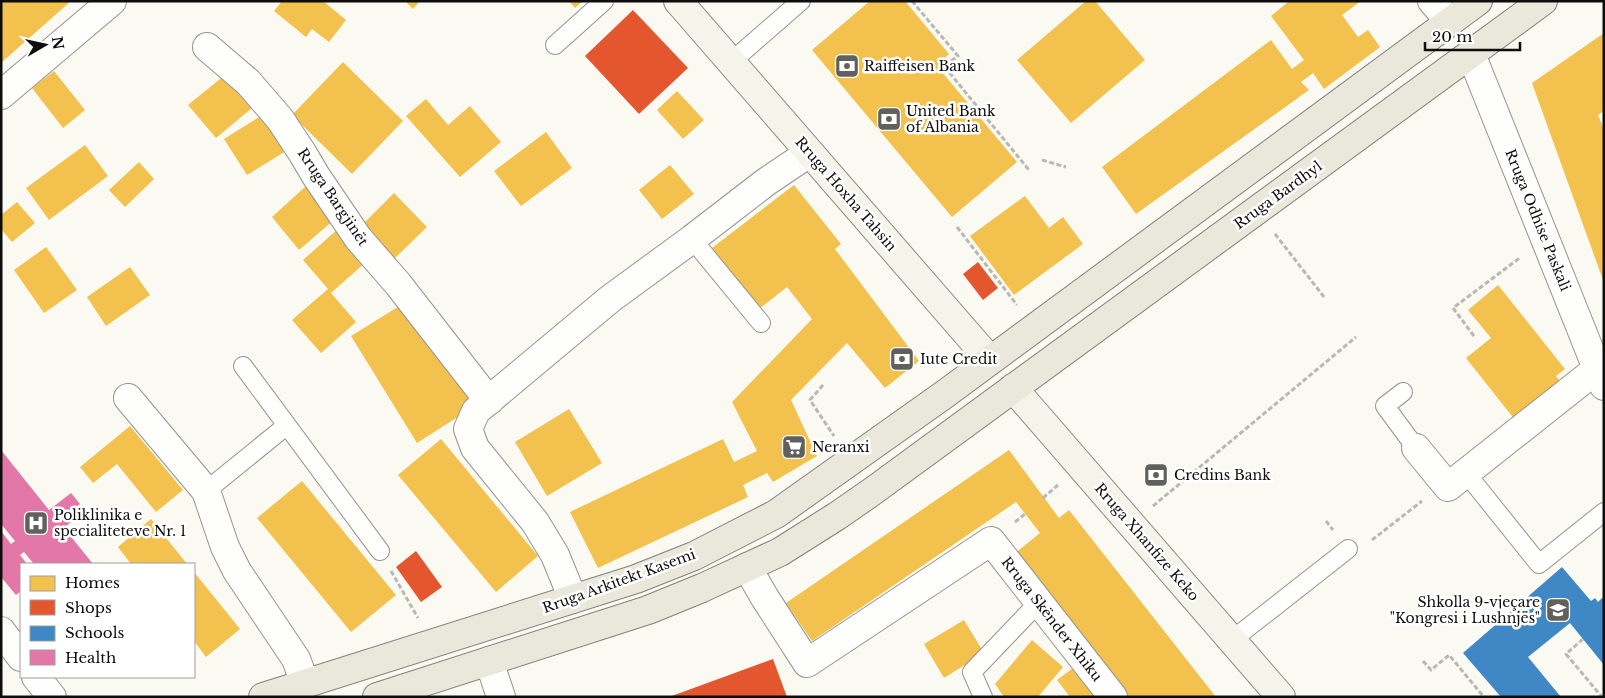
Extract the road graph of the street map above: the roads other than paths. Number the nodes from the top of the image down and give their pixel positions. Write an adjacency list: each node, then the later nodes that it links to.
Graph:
1 (112, 1): 13 (street)
2 (604, 1): 9 (lane)
3 (678, 1): 12 (main road, Rruga Hoxha Tahsin)
4 (801, 1): 12 (lane)
5 (1432, 1): 8 (street)
6 (1478, 1): 8 (main road)
7 (1543, 1): 11 (main road, Rruga Bardhyl)
8 (1450, 22): 17 (main road)
9 (555, 45)
10 (207, 47): 23 (street, Rruga Bargjinët)
11 (1472, 54): 19 (street, Rruga Odhise Paskali); 20 (main road, Rruga Bardhyl)
12 (731, 62): 14 (main road, Rruga Hoxha Tahsin)
13 (1, 95)
14 (809, 153): 15 (street); 17 (main road, Rruga Hoxha Tahsin)
15 (692, 239): 16 (lane); 23 (street)
16 (761, 323)
17 (990, 360): 20 (main road, Rruga Hoxha Tahsin); 32 (main road, Rruga Arkitekt Kasemi)
18 (243, 366): 24 (lane)
19 (1600, 378): 26 (street)
20 (1013, 388): 31 (main road); 35 (main road, Rruga Xhanfize Keko)
21 (1403, 392): 25 (lane)
22 (128, 398): 27 (street)
23 (489, 400): 32 (street)
24 (286, 426): 27 (lane); 30 (lane)
25 (1416, 448): 26 (street)
26 (1456, 478): 28 (lane)
27 (206, 491): 39 (street)
28 (1604, 512)
29 (1348, 549): 35 (lane)
30 (380, 551)
31 (748, 567): 33 (street, Rruga Skënder Xhiku); 37 (main road)
32 (573, 599): 39 (main road, Rruga Arkitekt Kasemi)
33 (1039, 602): 44 (lane); 45 (street, Rruga Skënder Xhiku)
34 (1, 631): 36 (street)
35 (1232, 640): 46 (main road, Rruga Xhanfize Keko)
36 (20, 656)
37 (489, 661): 42 (main road); 43 (street)
38 (37, 678): 40 (street)
39 (305, 683): 41 (main road, Rruga Arkitekt Kasemi)
40 (52, 697)
41 (263, 697)
42 (377, 697)
43 (502, 697)
44 (983, 697)
45 (1113, 697)
46 (1281, 697)

